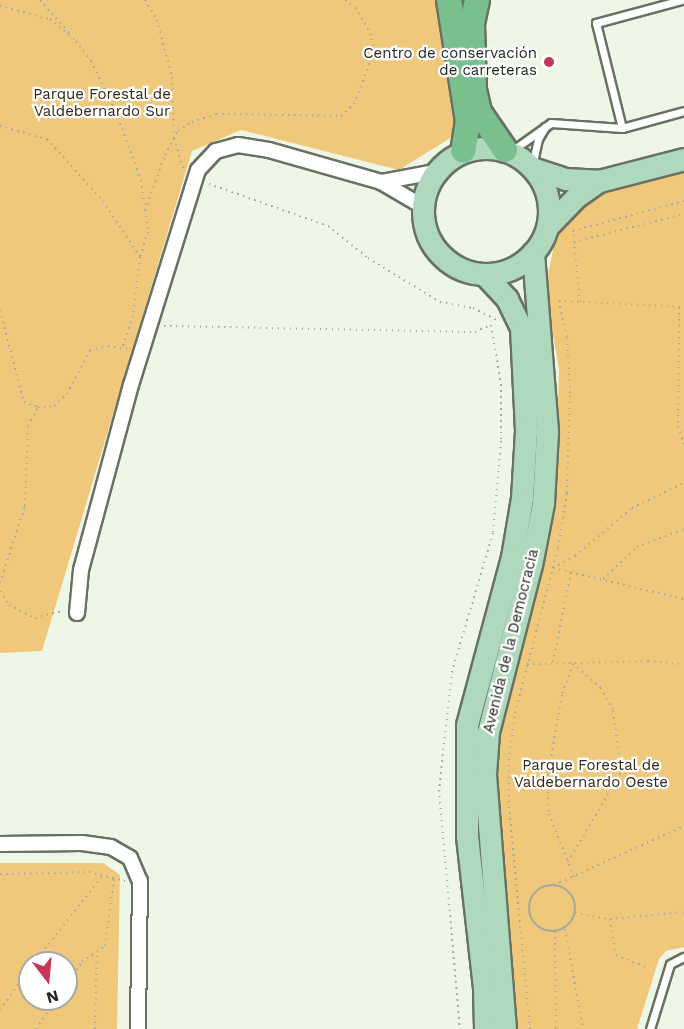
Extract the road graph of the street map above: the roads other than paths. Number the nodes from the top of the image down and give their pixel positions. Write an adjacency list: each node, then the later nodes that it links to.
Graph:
1 (449, 0): 7 (highway)
2 (477, 0): 8 (highway)
3 (682, 0): 6 (lane)
4 (684, 111): 6 (lane)
5 (546, 126): 6 (lane); 8 (lane); 10 (lane)
6 (622, 128)
7 (464, 151): 8 (main road); 11 (main road)
8 (508, 151): 10 (main road)
9 (684, 159): 12 (main road)
10 (533, 168): 12 (main road); 15 (main road)
11 (435, 172): 13 (street); 14 (main road)
12 (599, 181): 15 (main road)
13 (381, 182): 14 (street); 18 (street)
14 (422, 206): 17 (main road)
15 (548, 226): 16 (main road)
16 (533, 253): 17 (main road); 23 (main road, Avenida de la Democracia)
17 (484, 274): 22 (main road, Avenida de la Democracia)
18 (78, 607)
19 (0, 844): 21 (street)
20 (684, 957): 24 (lane)
21 (138, 1029)
22 (484, 1029)
23 (506, 1029)
24 (650, 1029)

